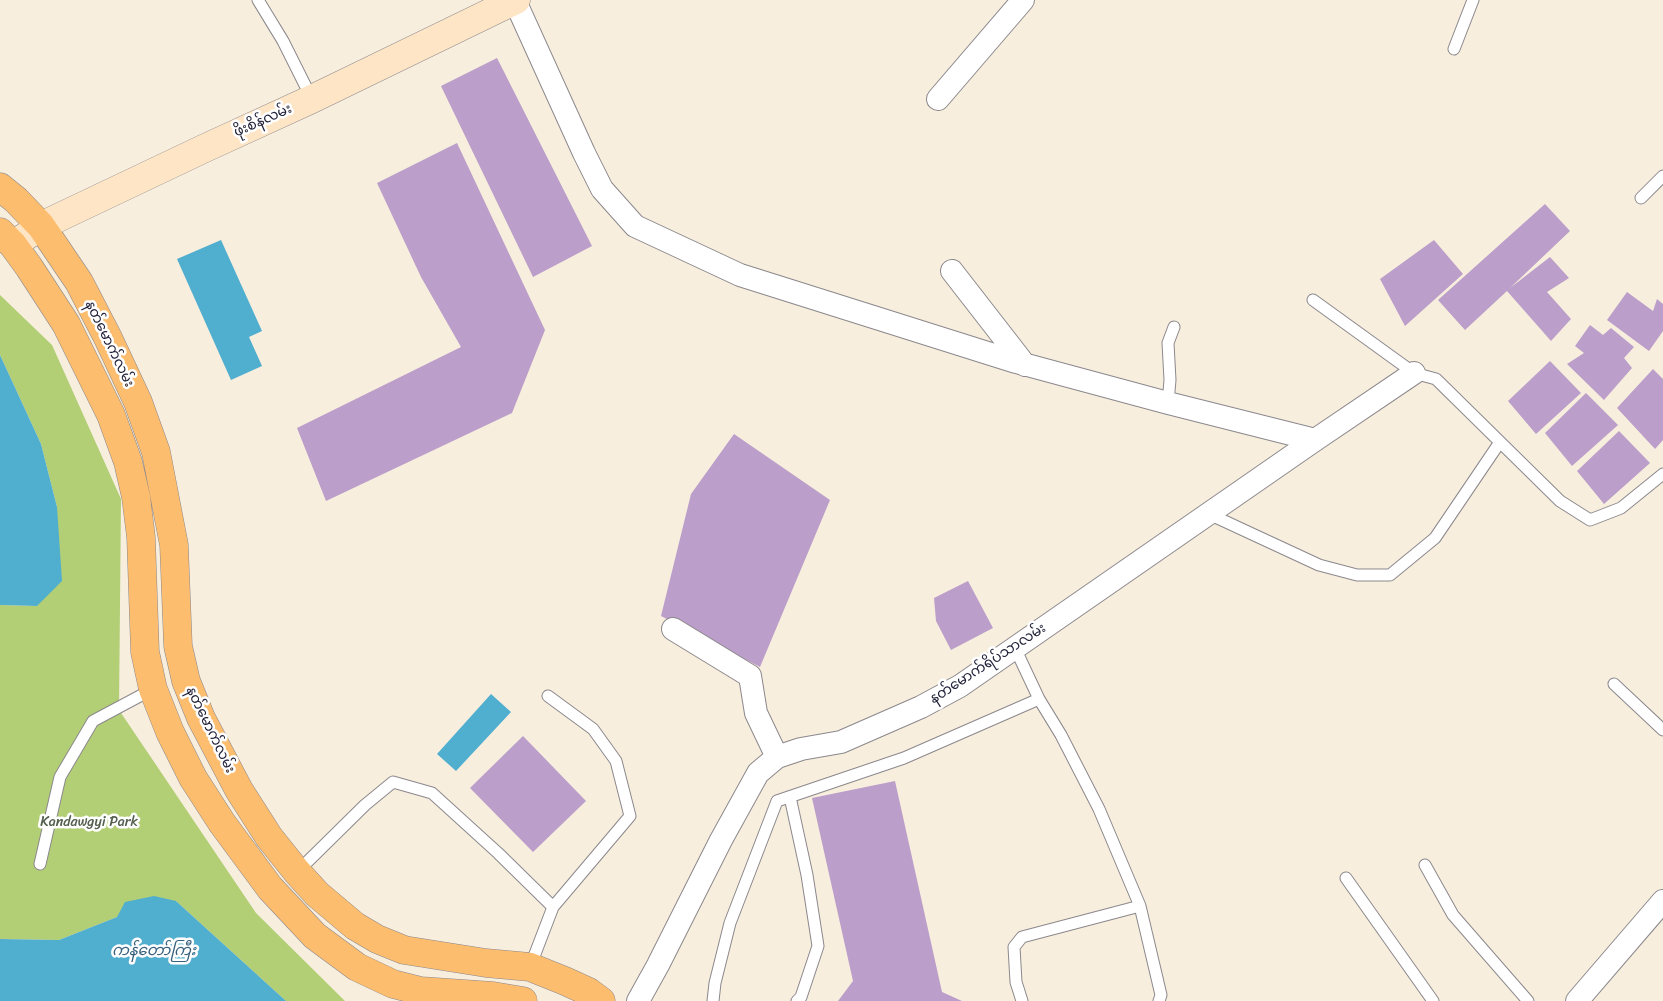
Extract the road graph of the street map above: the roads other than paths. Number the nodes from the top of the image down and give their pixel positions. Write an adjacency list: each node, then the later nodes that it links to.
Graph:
1 (258, 0): 6 (lane)
2 (1023, 0): 7 (street)
3 (1474, 0): 5 (lane)
4 (507, 2): 6 (main road, ဖိုးစိန်လမ်း); 16 (street)
5 (1454, 49)
6 (312, 99): 11 (main road, ဖိုးစိန်လမ်း)
7 (938, 99)
8 (1663, 176): 10 (lane)
9 (0, 187): 11 (main road, နတ်မောက်လမ်း)
10 (1641, 198)
11 (41, 226): 12 (main road, ဖိုးစိန်လမ်း); 18 (main road, နတ်မောက်လမ်း)
12 (6, 239): 20 (main road)
13 (952, 271): 16 (street)
14 (1313, 300): 17 (lane)
15 (1174, 327): 19 (lane)
16 (1025, 364): 19 (street)
17 (1414, 373): 21 (street, နတ်မောက်ရိပ်သာလမ်း); 22 (lane)
18 (138, 402): 20 (main road); 36 (main road, နတ်မောက်လမ်း)
19 (1168, 403): 21 (street)
20 (111, 415): 28 (main road)
21 (1315, 440): 24 (street, နတ်မောက်ရိပ်သာလမ်း)
22 (1500, 442): 23 (lane); 24 (lane)
23 (1663, 474)
24 (1209, 514): 26 (street, နတ်မောက်ရိပ်သာလမ်း)
25 (673, 630): 32 (street)
26 (1015, 648): 30 (lane); 32 (street, နတ်မောက်ရိပ်သာလမ်း)
27 (1614, 684): 31 (lane)
28 (154, 689): 34 (lane); 42 (main road)
29 (548, 696): 40 (lane)
30 (1039, 700): 33 (lane); 39 (lane)
31 (1663, 730)
32 (777, 757): 44 (street, နတ်မောက်ရိပ်သာလမ်း)
33 (790, 797): 45 (lane); 46 (lane)
34 (40, 864)
35 (1426, 865): 50 (lane)
36 (296, 872): 40 (lane); 41 (main road, နတ်မောက်လမ်း)
37 (1346, 878): 49 (lane)
38 (1663, 901): 51 (street)
39 (1140, 906): 47 (lane); 48 (lane)
40 (553, 908): 41 (lane)
41 (530, 967): 43 (main road, နတ်မောက်လမ်း)
42 (523, 1001)
43 (601, 1001)
44 (638, 1001)
45 (713, 1001)
46 (798, 1001)
47 (1022, 1001)
48 (1159, 1001)
49 (1433, 1001)
50 (1528, 1001)
51 (1578, 1001)

